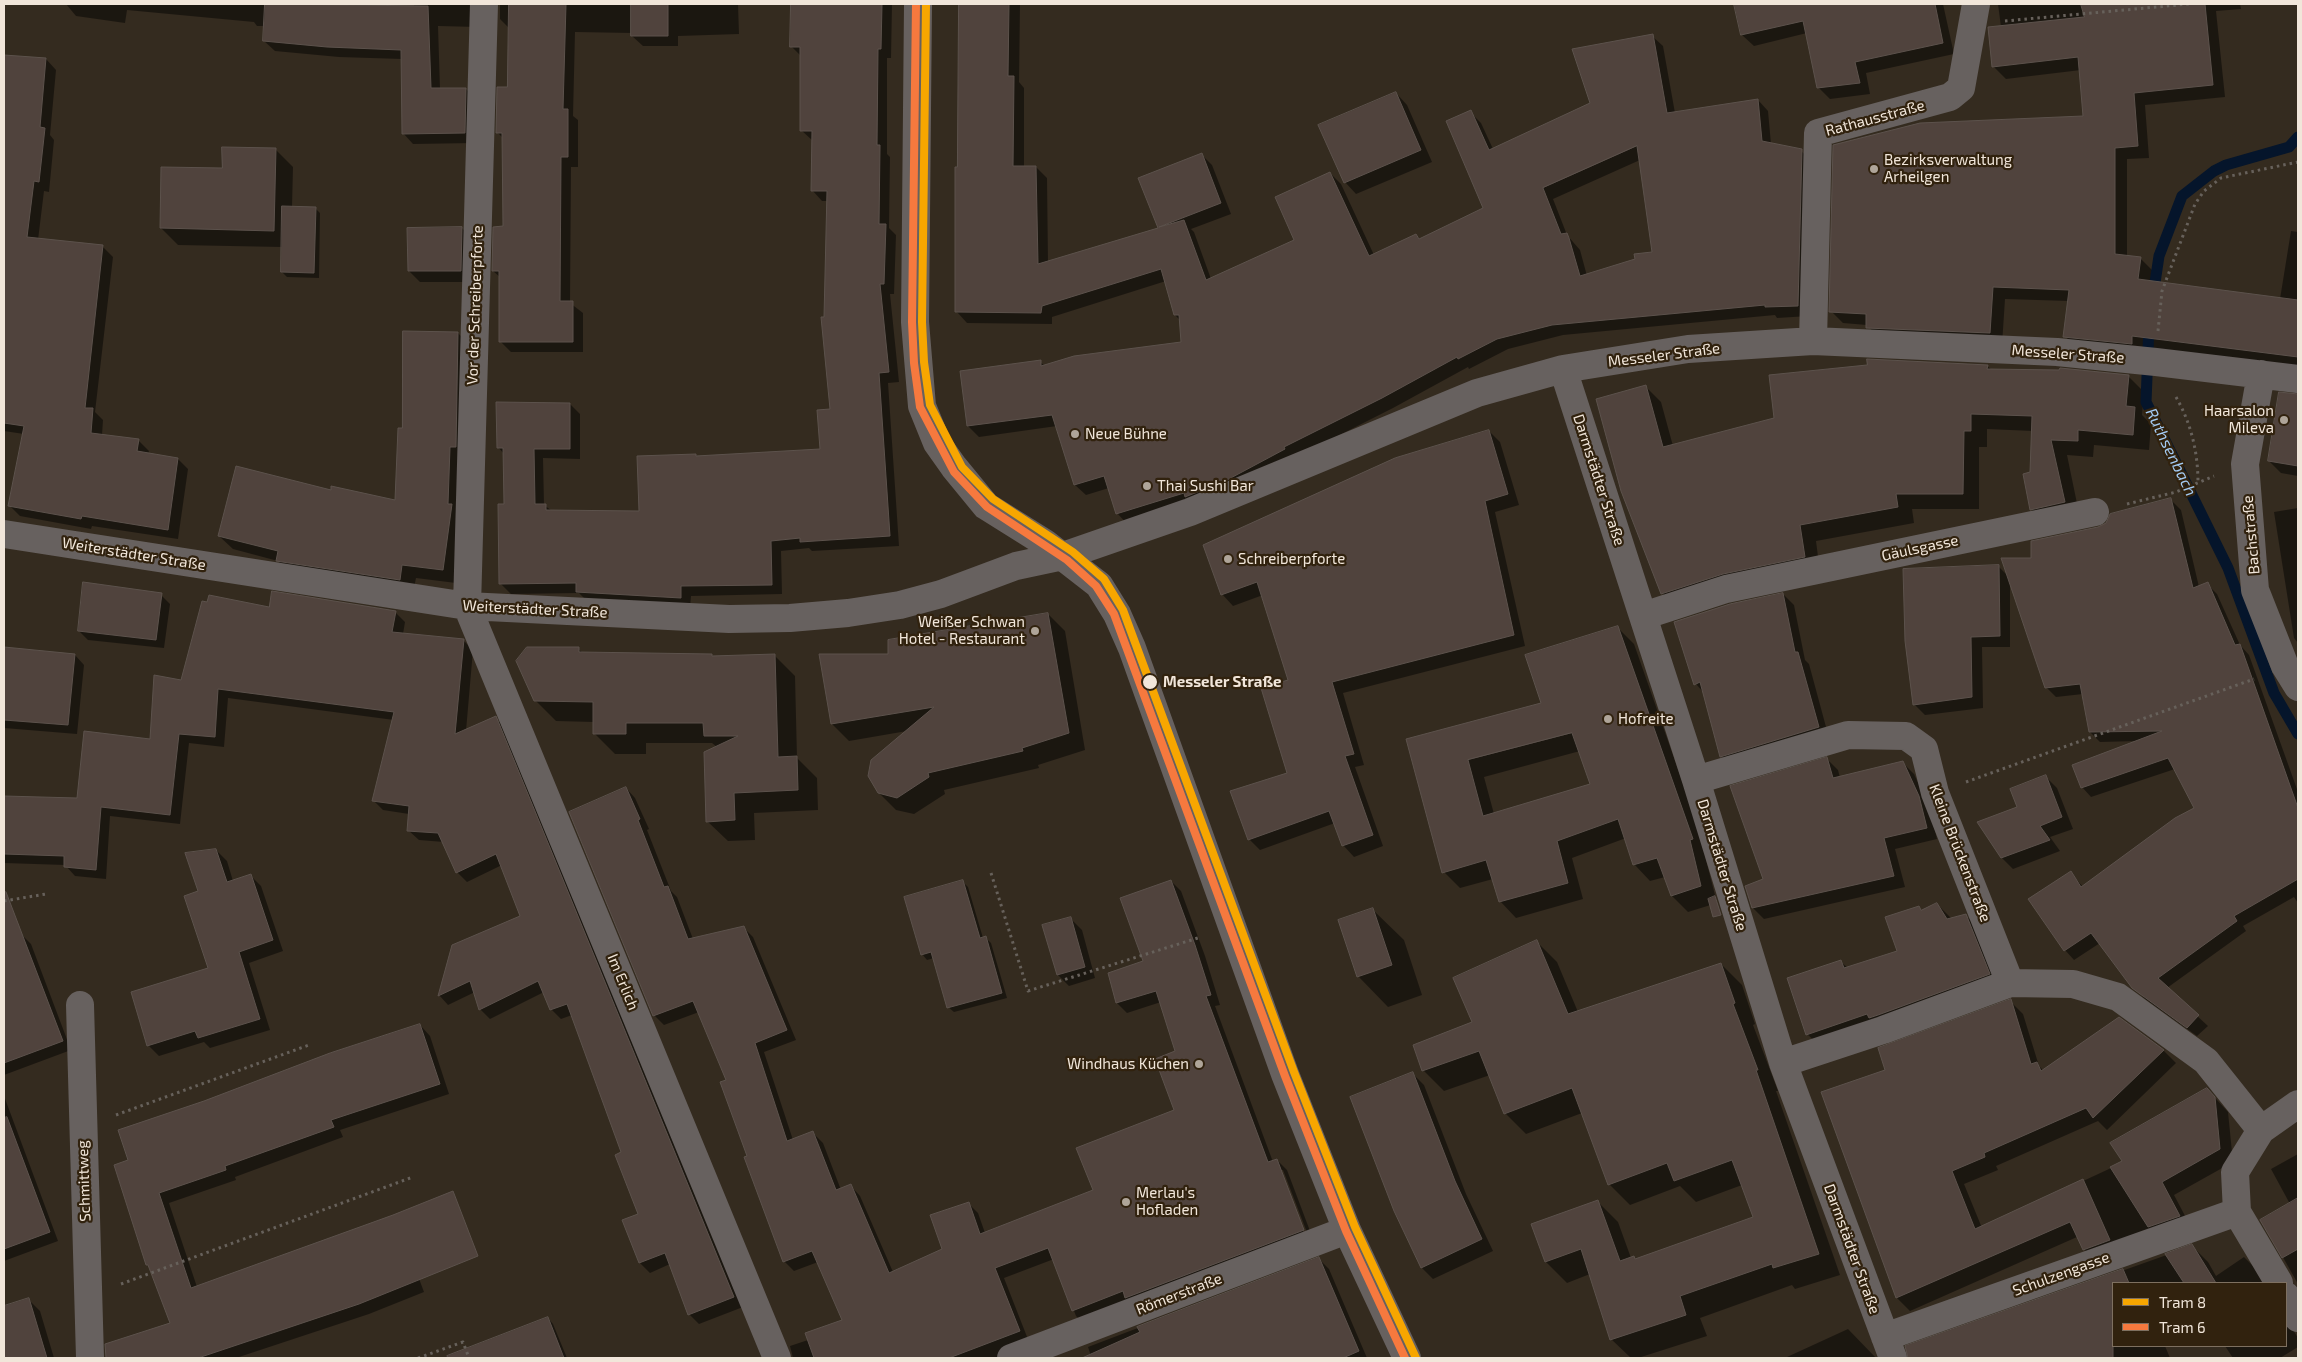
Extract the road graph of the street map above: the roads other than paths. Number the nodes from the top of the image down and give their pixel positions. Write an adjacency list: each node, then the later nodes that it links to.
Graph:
1 (484, 4): 11 (street, Vor der Schreiberpforte)
2 (918, 4): 10 (street)
3 (1975, 14): 4 (street, Rathausstraße)
4 (1813, 341): 5 (street, Messeler Straße); 6 (street, Messeler Straße)
5 (1563, 369): 10 (street, Messeler Straße); 12 (street, Darmstädter Straße)
6 (2261, 374): 7 (street, Messeler Straße); 13 (street, Bachstraße)
7 (2298, 379)
8 (2095, 512): 12 (street, Gäulsgasse)
9 (4, 534): 11 (street, Weiterstädter Straße)
10 (1063, 556): 11 (street, Weiterstädter Straße); 21 (street)
11 (467, 606): 27 (street, Im Erlich)
12 (1643, 616): 14 (street, Darmstädter Straße)
13 (2298, 687)
14 (1696, 780): 15 (street, Kleine Brückenstraße); 17 (street, Darmstädter Straße)
15 (2010, 983): 17 (street); 19 (street)
16 (80, 1005): 26 (street, Schmittweg)
17 (1783, 1064): 25 (street, Darmstädter Straße)
18 (2298, 1104): 19 (street)
19 (2261, 1130): 20 (street)
20 (2237, 1212): 22 (street); 25 (street, Schulzengasse)
21 (1347, 1230): 28 (street, Römerstraße); 29 (street)
22 (2277, 1282)
23 (2287, 1298): 24 (street)
24 (2298, 1318)
25 (1889, 1348)
26 (90, 1358)
27 (777, 1358)
28 (1011, 1358)
29 (1407, 1358)

